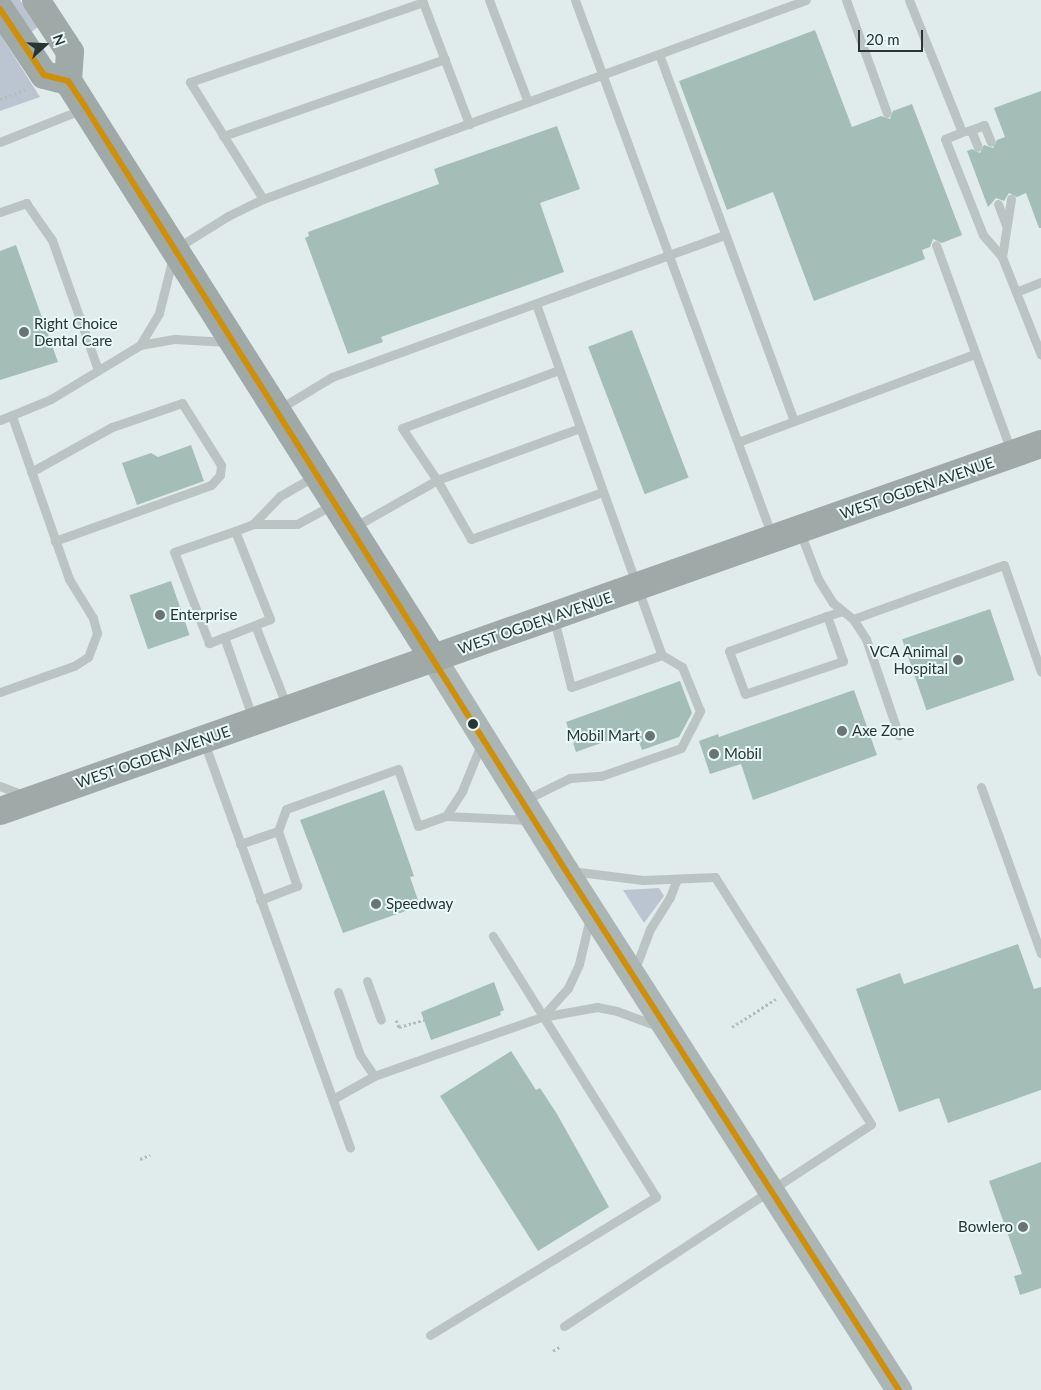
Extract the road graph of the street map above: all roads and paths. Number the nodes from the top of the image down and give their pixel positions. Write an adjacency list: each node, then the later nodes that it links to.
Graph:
1 (36, 0): 12 (main road)
2 (489, 0): 15 (lane)
3 (575, 0): 11 (lane)
4 (806, 0): 9 (lane)
5 (846, 0): 17 (lane)
6 (909, 0): 19 (lane)
7 (423, 1): 10 (lane); 20 (lane)
8 (0, 9): 12 (main road)
9 (659, 54): 11 (lane); 29 (lane)
10 (445, 59): 18 (lane); 20 (lane)
11 (603, 75): 15 (lane); 32 (lane)
12 (68, 82): 16 (main road)
13 (25, 90): 14 (path)
14 (0, 99)
15 (528, 102): 18 (lane)
16 (86, 108): 21 (lane); 31 (main road)
17 (887, 114)
18 (469, 124): 25 (lane)
19 (966, 131): 22 (lane); 23 (lane); 33 (lane)
20 (224, 136): 25 (lane)
21 (0, 142)
22 (991, 142)
23 (978, 147)
24 (1011, 199): 28 (lane)
25 (263, 200): 31 (lane)
26 (998, 204): 28 (lane)
27 (0, 212): 41 (lane)
28 (1006, 226): 33 (lane)
29 (725, 235): 32 (lane); 46 (lane)
30 (936, 245): 40 (lane)
31 (175, 249): 37 (main road); 38 (lane)
32 (670, 256): 36 (lane); 48 (lane)
33 (1002, 257): 35 (lane)
34 (1041, 282): 35 (lane)
35 (1016, 292): 39 (lane)
36 (536, 304): 42 (lane); 43 (lane)
37 (234, 343): 38 (lane); 43 (main road)
38 (140, 345): 41 (lane)
39 (1040, 349)
40 (976, 354): 46 (lane); 50 (lane)
41 (98, 370): 44 (lane)
42 (559, 370): 47 (lane); 53 (lane)
43 (277, 410): 52 (main road)
44 (12, 416): 45 (lane); 51 (lane)
45 (0, 420)
46 (794, 421): 48 (lane)
47 (580, 428): 53 (lane); 54 (lane)
48 (738, 442): 60 (lane)
49 (1041, 444): 50 (main road, WEST OGDEN AVENUE)
50 (1012, 454): 58 (main road, WEST OGDEN AVENUE)
51 (31, 472): 61 (lane); 61 (lane)
52 (317, 474): 55 (main road); 56 (lane)
53 (437, 480): 54 (lane); 57 (lane)
54 (602, 492): 62 (lane)
55 (336, 503): 56 (lane); 57 (main road)
56 (254, 524): 59 (lane)
57 (351, 528): 70 (main road)
58 (800, 529): 60 (main road, WEST OGDEN AVENUE); 63 (lane)
59 (235, 530): 67 (lane); 68 (lane)
60 (773, 538): 62 (main road, WEST OGDEN AVENUE)
61 (55, 540): 72 (lane)
62 (636, 587): 65 (main road, WEST OGDEN AVENUE); 69 (lane)
63 (842, 611): 64 (lane); 66 (lane)
64 (827, 616): 64 (lane)
65 (553, 617): 69 (lane); 70 (main road, WEST OGDEN AVENUE)
66 (853, 619): 71 (lane); 75 (lane)
67 (255, 625): 68 (lane); 73 (lane)
68 (224, 637): 74 (lane)
69 (662, 655): 82 (lane)
70 (434, 658): 73 (main road, WEST OGDEN AVENUE); 76 (main road)
71 (1041, 672)
72 (0, 692)
73 (288, 709): 74 (main road, WEST OGDEN AVENUE)
74 (254, 721): 77 (main road, WEST OGDEN AVENUE)
75 (899, 736)
76 (484, 738): 82 (main road); 83 (lane)
77 (203, 739): 80 (main road, WEST OGDEN AVENUE); 85 (lane)
78 (0, 786): 80 (lane)
79 (981, 787): 91 (lane)
80 (34, 799): 81 (main road, WEST OGDEN AVENUE)
81 (0, 811)
82 (528, 811): 83 (lane); 86 (main road)
83 (446, 816): 84 (lane)
84 (278, 831): 85 (lane); 88 (lane)
85 (240, 844): 88 (lane)
86 (566, 870): 87 (lane); 89 (main road)
87 (677, 880): 92 (lane); 95 (lane)
88 (260, 900): 103 (lane)
89 (592, 911): 92 (main road); 96 (lane)
90 (493, 936): 96 (lane)
91 (1041, 954)
92 (632, 975): 101 (main road)
93 (367, 982): 97 (lane)
94 (338, 992): 102 (lane)
95 (788, 992): 99 (path); 107 (lane)
96 (542, 1017): 101 (lane); 102 (lane); 109 (lane)
97 (381, 1020)
98 (424, 1020): 100 (path)
99 (732, 1027)
100 (399, 1028)
101 (668, 1030): 107 (main road)
102 (374, 1076): 103 (lane)
103 (333, 1099): 104 (lane)
104 (350, 1148)
105 (150, 1155): 106 (path)
106 (140, 1159)
107 (769, 1188): 108 (lane); 112 (main road)
108 (564, 1326)
109 (430, 1336)
110 (562, 1346): 111 (path)
111 (552, 1351)
112 (899, 1390)

